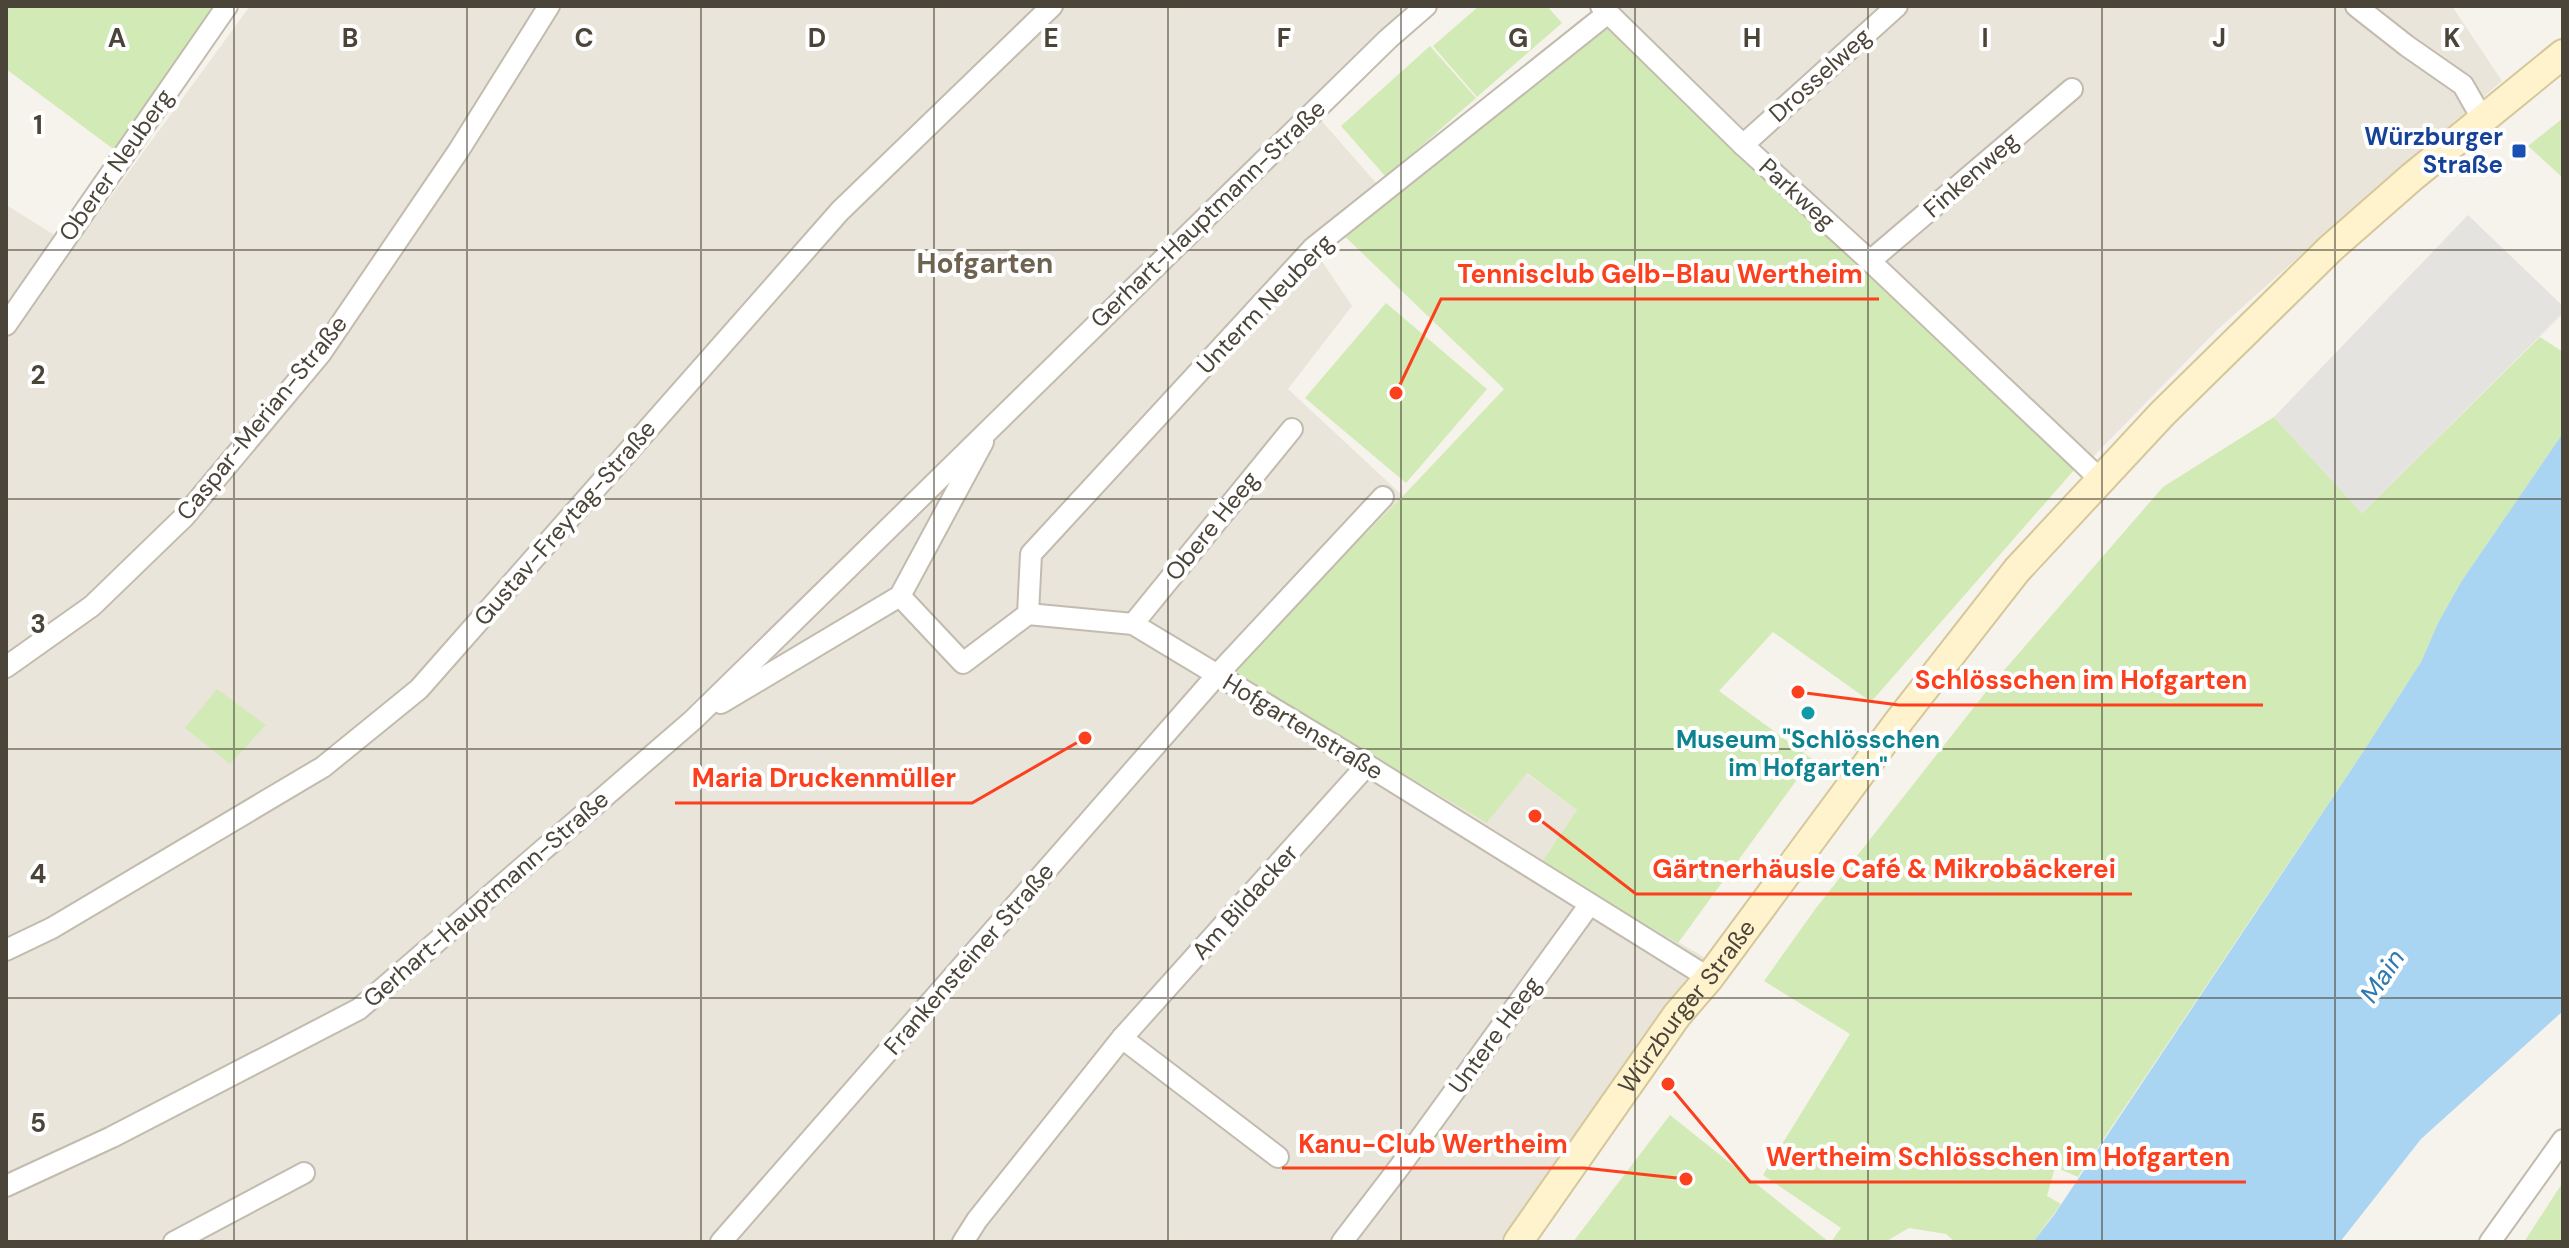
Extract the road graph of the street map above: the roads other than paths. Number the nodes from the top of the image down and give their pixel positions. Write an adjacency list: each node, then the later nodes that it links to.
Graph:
1 (227, 6): 13 (street, Oberer Neuberg)
2 (549, 6): 21 (street, Caspar-Merian-Straße)
3 (1052, 6): 26 (street, Gustav-Freytag-Straße)
4 (1426, 6): 14 (street, Gerhart-Hauptmann-Straße)
5 (1897, 6): 11 (street, Drosselweg)
6 (2356, 6): 10 (street)
7 (1604, 10): 11 (street, Parkweg); 19 (street, Unterm Neuberg)
8 (2563, 54): 10 (main road, Würzburger Straße)
9 (2072, 89): 12 (street, Finkenweg)
10 (2483, 120): 16 (main road, Würzburger Straße)
11 (1743, 145): 12 (street, Parkweg)
12 (1870, 261): 16 (street, Parkweg)
13 (9, 316)
14 (993, 424): 18 (street, Gerhart-Hauptmann-Straße); 23 (street, Gerhart-Hauptmann-Straße)
15 (1292, 429): 20 (street, Obere Heeg)
16 (2101, 480): 27 (main road, Würzburger Straße)
17 (1383, 497): 22 (street)
18 (900, 596): 19 (street); 23 (street, Gerhart-Hauptmann-Straße)
19 (1028, 614): 20 (street, Hofgartenstraße)
20 (1133, 624): 22 (street, Hofgartenstraße)
21 (6, 667)
22 (1217, 675): 24 (street, Hofgartenstraße); 34 (street, Frankensteiner Straße)
23 (693, 720): 32 (street, Gerhart-Hauptmann-Straße)
24 (1367, 765): 25 (street, Hofgartenstraße); 28 (street, Am Bildacker)
25 (1590, 904): 27 (street, Hofgartenstraße); 36 (street, Untere Heeg)
26 (6, 950)
27 (1709, 978): 37 (main road, Würzburger Straße)
28 (1122, 1038): 30 (street); 35 (street, Am Bildacker)
29 (2563, 1140): 38 (street)
30 (1278, 1157)
31 (304, 1173): 33 (street)
32 (6, 1186)
33 (174, 1242)
34 (721, 1242)
35 (963, 1242)
36 (1342, 1242)
37 (1518, 1242)
38 (2490, 1242)

